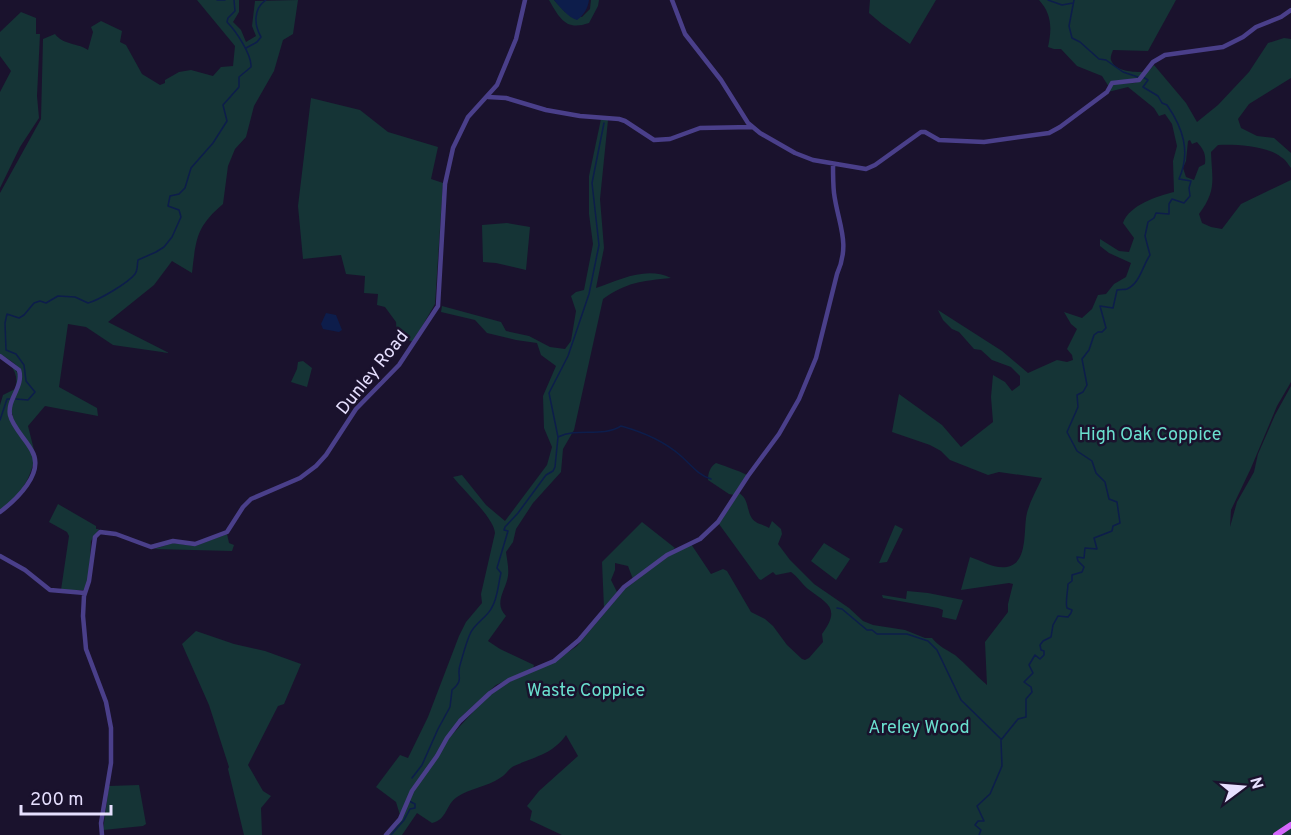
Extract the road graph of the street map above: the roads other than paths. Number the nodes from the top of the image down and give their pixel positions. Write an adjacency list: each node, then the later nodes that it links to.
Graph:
1 (525, 0): 4 (street, Dunley Road)
2 (672, 0): 5 (street)
3 (1291, 10): 6 (street)
4 (488, 97): 5 (street); 10 (street, Dunley Road)
5 (752, 127): 6 (street)
6 (833, 164): 13 (street)
7 (0, 356): 8 (street)
8 (0, 512)
9 (0, 556): 10 (street)
10 (85, 593): 12 (street)
11 (1291, 825): 14 (main road)
12 (102, 835)
13 (386, 835)
14 (1276, 835)

